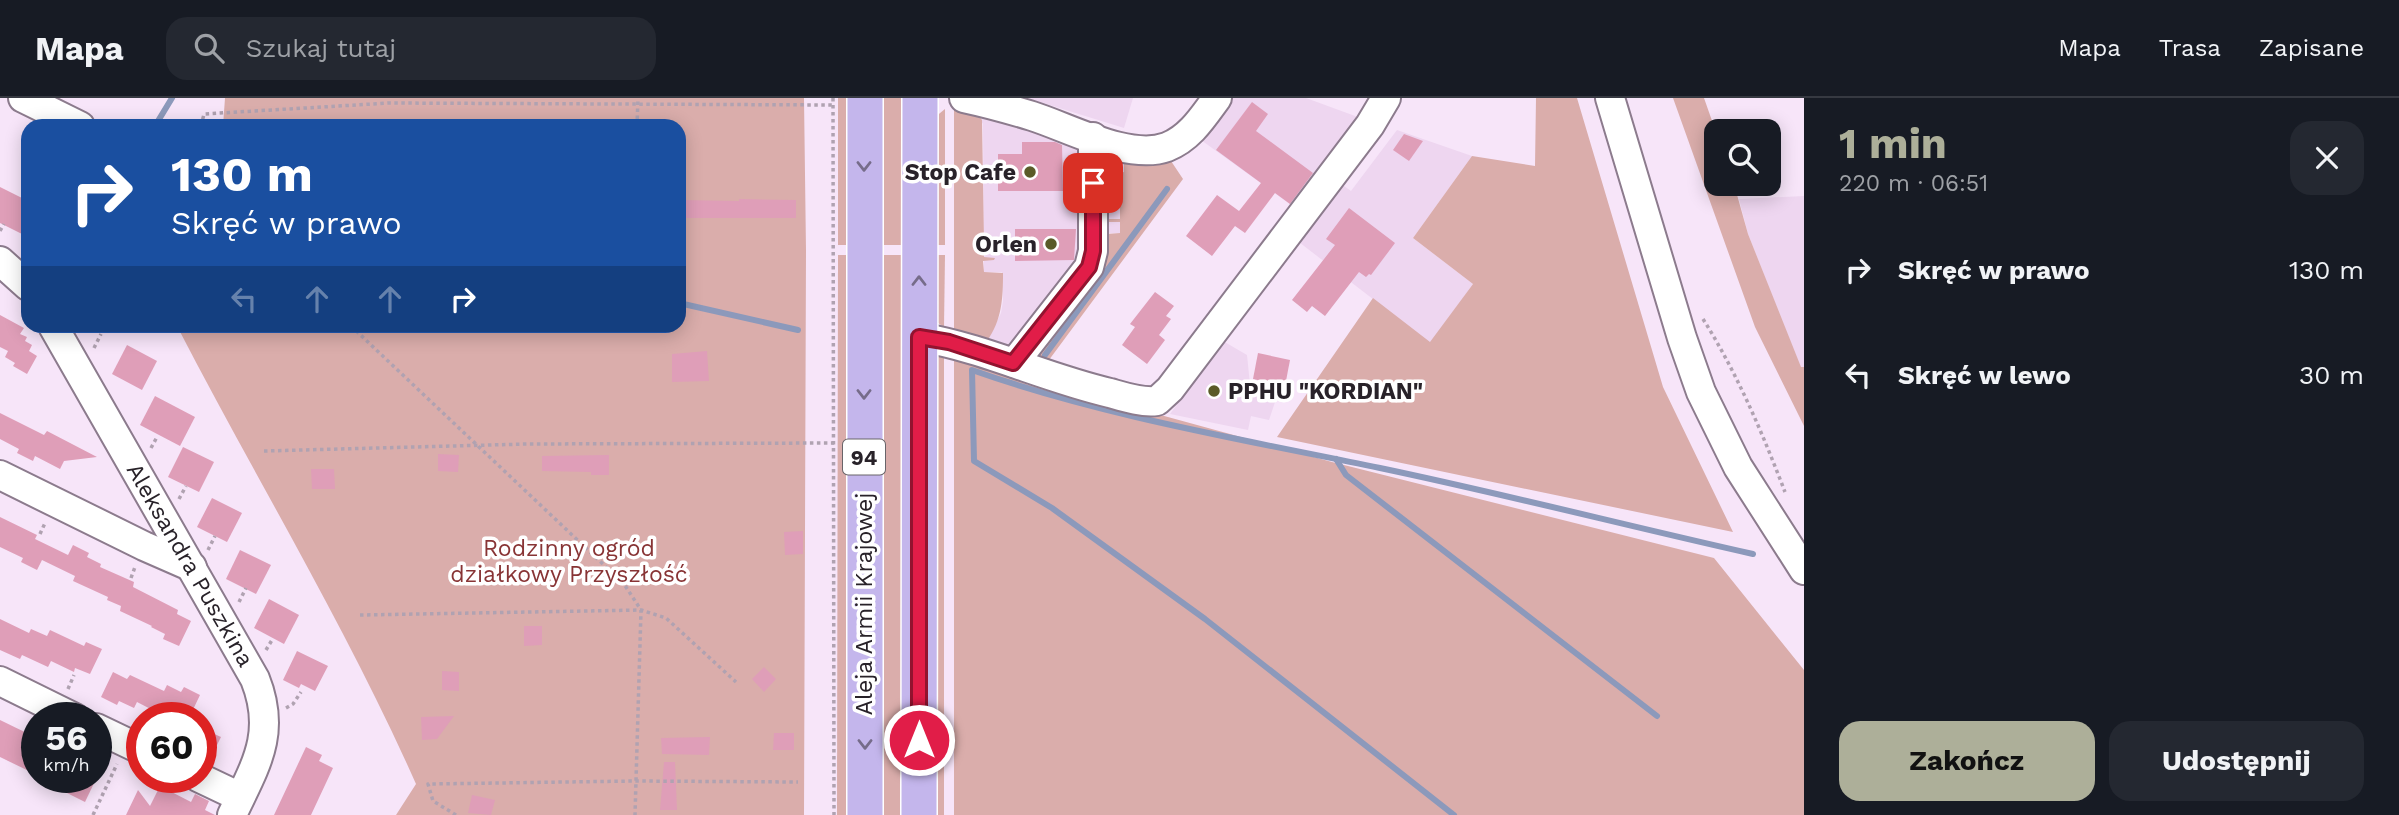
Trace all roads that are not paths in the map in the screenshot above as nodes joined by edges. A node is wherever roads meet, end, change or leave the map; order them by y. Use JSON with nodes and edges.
{"nodes":[{"id":1,"x":23,"y":98,"type":"edge"},
{"id":2,"x":920,"y":98,"type":"edge"},
{"id":3,"x":964,"y":98,"type":"edge"},
{"id":4,"x":1217,"y":98,"type":"edge"},
{"id":5,"x":1386,"y":98,"type":"edge"},
{"id":6,"x":1609,"y":98,"type":"edge"},
{"id":7,"x":852,"y":100,"type":"edge"},
{"id":8,"x":66,"y":119,"type":"edge"},
{"id":9,"x":1093,"y":137,"type":"junction"},
{"id":10,"x":0,"y":261,"type":"edge"},
{"id":11,"x":21,"y":280,"type":"edge"},
{"id":12,"x":57,"y":333,"type":"edge"},
{"id":13,"x":919,"y":337,"type":"junction"},
{"id":14,"x":1013,"y":363,"type":"junction"},
{"id":15,"x":0,"y":475,"type":"edge"},
{"id":16,"x":155,"y":501,"type":"junction"},
{"id":17,"x":128,"y":538,"type":"junction"},
{"id":18,"x":192,"y":567,"type":"junction"},
{"id":19,"x":1804,"y":570,"type":"edge"},
{"id":20,"x":0,"y":681,"type":"edge"},
{"id":21,"x":43,"y":702,"type":"edge"},
{"id":22,"x":217,"y":792,"type":"edge"},
{"id":23,"x":236,"y":806,"type":"edge"},
{"id":24,"x":865,"y":815,"type":"edge"},
{"id":25,"x":919,"y":815,"type":"edge"}],
"edges":[{"from":1,"to":8,"type":"street"},
{"from":13,"to":2,"type":"main road","one_way":true},
{"from":3,"to":9,"type":"street"},
{"from":4,"to":9,"type":"street"},
{"from":5,"to":14,"type":"street"},
{"from":6,"to":19,"type":"street"},
{"from":7,"to":24,"type":"main road","name":"Aleja Armii Krajowej","number":"94","one_way":true},
{"from":9,"to":14,"type":"street"},
{"from":10,"to":11,"type":"street"},
{"from":12,"to":16,"type":"street","name":"Aleksandra Puszkina"},
{"from":13,"to":14,"type":"street"},
{"from":13,"to":25,"type":"main road"},
{"from":15,"to":17,"type":"street"},
{"from":16,"to":17,"type":"street"},
{"from":16,"to":18,"type":"street","name":"Aleksandra Puszkina"},
{"from":17,"to":18,"type":"street"},
{"from":18,"to":23,"type":"street","name":"Aleksandra Puszkina"},
{"from":20,"to":21,"type":"street"},
{"from":22,"to":23,"type":"street"}]}
